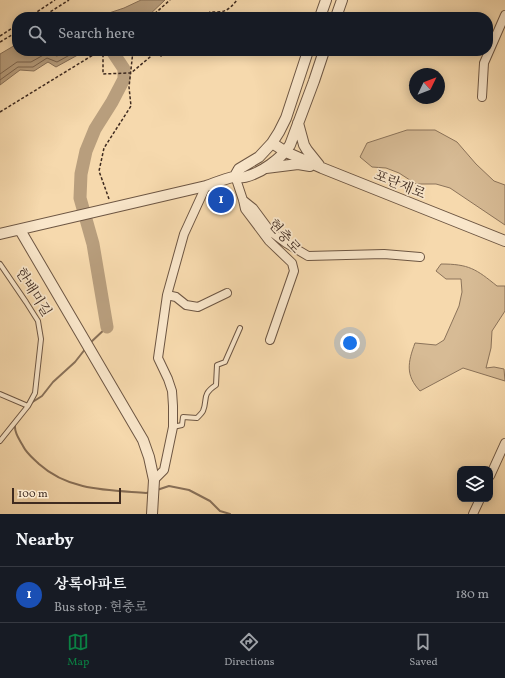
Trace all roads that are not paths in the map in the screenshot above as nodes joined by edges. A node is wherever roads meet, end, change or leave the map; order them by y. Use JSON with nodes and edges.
{"nodes":[{"id":1,"x":326,"y":0,"type":"edge"},
{"id":2,"x":342,"y":0,"type":"edge"},
{"id":3,"x":322,"y":12,"type":"edge"},
{"id":4,"x":338,"y":12,"type":"edge"},
{"id":5,"x":505,"y":15,"type":"edge"},
{"id":6,"x":493,"y":42,"type":"edge"},
{"id":7,"x":306,"y":56,"type":"edge"},
{"id":8,"x":322,"y":56,"type":"edge"},
{"id":9,"x":487,"y":56,"type":"edge"},
{"id":10,"x":482,"y":97,"type":"dead end"},
{"id":11,"x":298,"y":123,"type":"junction"},
{"id":12,"x":272,"y":144,"type":"junction"},
{"id":13,"x":286,"y":152,"type":"junction"},
{"id":14,"x":264,"y":168,"type":"junction"},
{"id":15,"x":322,"y":168,"type":"junction"},
{"id":16,"x":235,"y":176,"type":"junction"},
{"id":17,"x":206,"y":186,"type":"junction"},
{"id":18,"x":243,"y":200,"type":"junction"},
{"id":19,"x":20,"y":230,"type":"junction"},
{"id":20,"x":0,"y":234,"type":"edge"},
{"id":21,"x":505,"y":242,"type":"edge"},
{"id":22,"x":420,"y":257,"type":"dead end"},
{"id":23,"x":0,"y":264,"type":"edge"},
{"id":24,"x":227,"y":293,"type":"dead end"},
{"id":25,"x":167,"y":295,"type":"junction"},
{"id":26,"x":240,"y":328,"type":"dead end"},
{"id":27,"x":270,"y":340,"type":"dead end"},
{"id":28,"x":0,"y":394,"type":"edge"},
{"id":29,"x":28,"y":406,"type":"junction"},
{"id":30,"x":173,"y":426,"type":"junction"},
{"id":31,"x":0,"y":441,"type":"edge"},
{"id":32,"x":505,"y":443,"type":"edge"},
{"id":33,"x":493,"y":469,"type":"edge"},
{"id":34,"x":154,"y":482,"type":"junction"},
{"id":35,"x":479,"y":502,"type":"edge"},
{"id":36,"x":152,"y":514,"type":"edge"},
{"id":37,"x":473,"y":514,"type":"edge"}],
"edges":[{"from":1,"to":3,"type":"street"},
{"from":2,"to":4,"type":"street"},
{"from":5,"to":6,"type":"street"},
{"from":7,"to":12,"type":"street"},
{"from":8,"to":11,"type":"street"},
{"from":9,"to":10,"type":"street"},
{"from":11,"to":13,"type":"street"},
{"from":11,"to":15,"type":"street"},
{"from":12,"to":13,"type":"street","name":"포란재로"},
{"from":12,"to":16,"type":"street"},
{"from":13,"to":14,"type":"street"},
{"from":13,"to":15,"type":"street","name":"포란재로"},
{"from":14,"to":15,"type":"street"},
{"from":14,"to":16,"type":"street"},
{"from":15,"to":21,"type":"street","name":"포란재로"},
{"from":16,"to":17,"type":"street"},
{"from":16,"to":18,"type":"street","name":"현충로"},
{"from":17,"to":19,"type":"street"},
{"from":17,"to":25,"type":"street"},
{"from":18,"to":22,"type":"street"},
{"from":18,"to":27,"type":"street","name":"현충로"},
{"from":19,"to":20,"type":"street"},
{"from":19,"to":34,"type":"street","name":"한배미길"},
{"from":23,"to":29,"type":"lane","name":"한배미길"},
{"from":24,"to":25,"type":"street"},
{"from":25,"to":30,"type":"street"},
{"from":26,"to":30,"type":"lane"},
{"from":28,"to":29,"type":"lane"},
{"from":29,"to":31,"type":"lane","name":"한배미길"},
{"from":30,"to":34,"type":"street"},
{"from":32,"to":33,"type":"street"},
{"from":34,"to":36,"type":"street"},
{"from":35,"to":37,"type":"street"}]}
